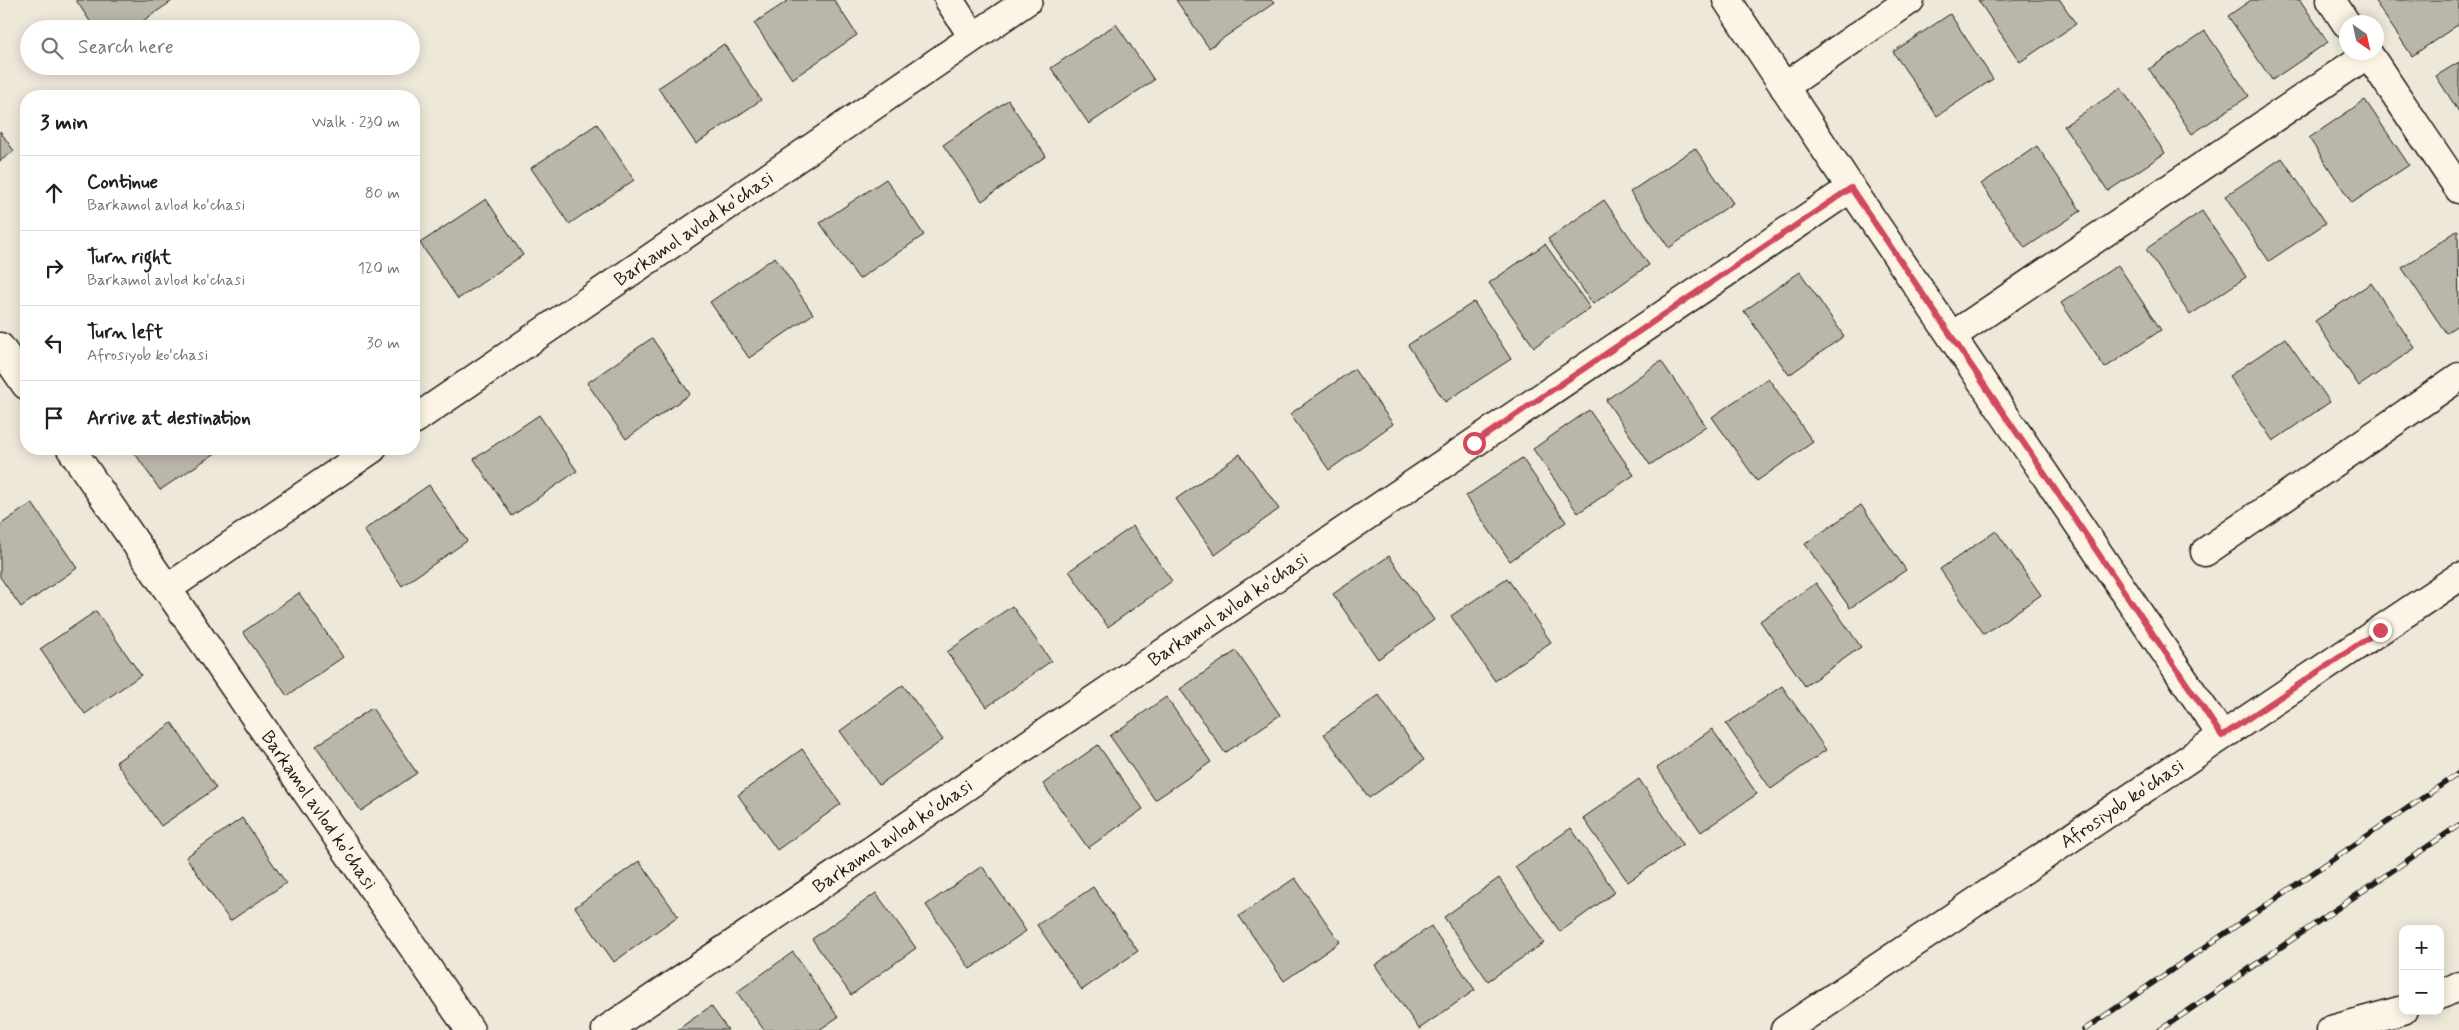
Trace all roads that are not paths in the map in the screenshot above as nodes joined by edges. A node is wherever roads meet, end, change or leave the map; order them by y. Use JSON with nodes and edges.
{"nodes":[{"id":1,"x":949,"y":0,"type":"edge"},
{"id":2,"x":1028,"y":0,"type":"edge"},
{"id":3,"x":1727,"y":0,"type":"edge"},
{"id":4,"x":1910,"y":0,"type":"edge"},
{"id":5,"x":2331,"y":0,"type":"edge"},
{"id":6,"x":2341,"y":15,"type":"edge"},
{"id":7,"x":973,"y":37,"type":"junction"},
{"id":8,"x":2357,"y":60,"type":"edge"},
{"id":9,"x":2372,"y":60,"type":"edge"},
{"id":10,"x":1784,"y":87,"type":"junction"},
{"id":11,"x":1851,"y":188,"type":"junction"},
{"id":12,"x":2459,"y":189,"type":"edge"},
{"id":13,"x":1952,"y":336,"type":"junction"},
{"id":14,"x":0,"y":347,"type":"edge"},
{"id":15,"x":20,"y":376,"type":"edge"},
{"id":16,"x":2459,"y":377,"type":"edge"},
{"id":17,"x":420,"y":416,"type":"edge"},
{"id":18,"x":75,"y":455,"type":"edge"},
{"id":19,"x":363,"y":455,"type":"edge"},
{"id":20,"x":2205,"y":552,"type":"dead end"},
{"id":21,"x":2459,"y":576,"type":"edge"},
{"id":22,"x":168,"y":588,"type":"junction"},
{"id":23,"x":2222,"y":736,"type":"junction"},
{"id":24,"x":2459,"y":986,"type":"edge"},
{"id":25,"x":2444,"y":993,"type":"edge"},
{"id":26,"x":2399,"y":1011,"type":"edge"},
{"id":27,"x":470,"y":1030,"type":"edge"},
{"id":28,"x":606,"y":1030,"type":"edge"},
{"id":29,"x":1785,"y":1030,"type":"edge"},
{"id":30,"x":2331,"y":1030,"type":"edge"}],
"edges":[{"from":1,"to":7,"type":"street"},
{"from":2,"to":7,"type":"street","name":"Barkamol avlod ko'chasi"},
{"from":3,"to":10,"type":"street"},
{"from":4,"to":10,"type":"street"},
{"from":5,"to":6,"type":"street"},
{"from":7,"to":17,"type":"street","name":"Barkamol avlod ko'chasi"},
{"from":8,"to":13,"type":"street"},
{"from":9,"to":12,"type":"street"},
{"from":10,"to":11,"type":"street"},
{"from":11,"to":13,"type":"street"},
{"from":11,"to":28,"type":"street","name":"Barkamol avlod ko'chasi"},
{"from":13,"to":23,"type":"street"},
{"from":14,"to":15,"type":"street"},
{"from":16,"to":20,"type":"street"},
{"from":18,"to":22,"type":"street","name":"Barkamol avlod ko'chasi"},
{"from":19,"to":22,"type":"street"},
{"from":21,"to":23,"type":"street","name":"Afrosiyob ko'chasi"},
{"from":22,"to":27,"type":"street","name":"Barkamol avlod ko'chasi"},
{"from":23,"to":29,"type":"street","name":"Afrosiyob ko'chasi"},
{"from":24,"to":25,"type":"street"},
{"from":26,"to":30,"type":"street"}]}
